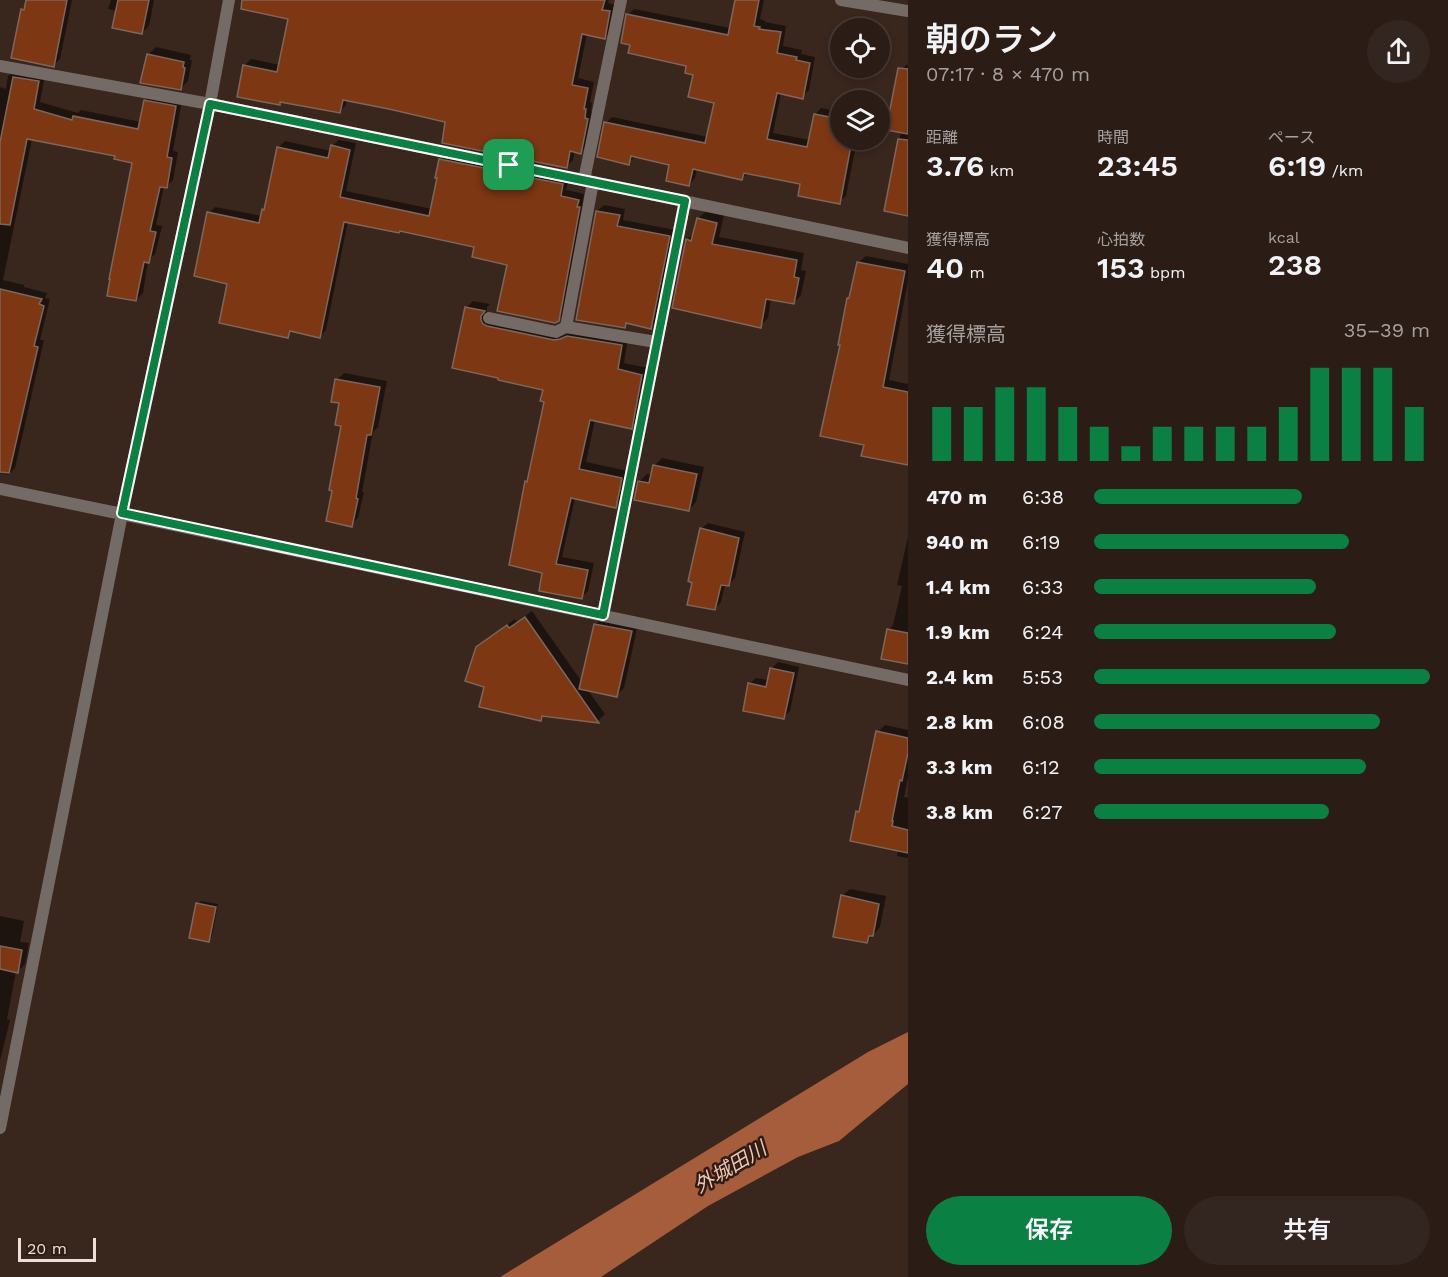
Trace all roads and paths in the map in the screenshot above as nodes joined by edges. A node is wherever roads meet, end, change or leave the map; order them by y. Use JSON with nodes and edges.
{"nodes":[{"id":1,"x":229,"y":0,"type":"edge"},
{"id":2,"x":621,"y":0,"type":"edge"},
{"id":3,"x":841,"y":0,"type":"edge"},
{"id":4,"x":908,"y":11,"type":"edge"},
{"id":5,"x":0,"y":66,"type":"edge"},
{"id":6,"x":210,"y":104,"type":"junction"},
{"id":7,"x":588,"y":181,"type":"junction"},
{"id":8,"x":685,"y":201,"type":"junction"},
{"id":9,"x":908,"y":248,"type":"edge"},
{"id":10,"x":489,"y":318,"type":"dead end"},
{"id":11,"x":566,"y":327,"type":"junction"},
{"id":12,"x":656,"y":342,"type":"junction"},
{"id":13,"x":0,"y":489,"type":"edge"},
{"id":14,"x":122,"y":513,"type":"junction"},
{"id":15,"x":603,"y":615,"type":"junction"},
{"id":16,"x":908,"y":680,"type":"edge"},
{"id":17,"x":0,"y":1128,"type":"edge"}],
"edges":[{"from":1,"to":6,"type":"street"},
{"from":2,"to":7,"type":"street"},
{"from":3,"to":4,"type":"street"},
{"from":5,"to":6,"type":"street"},
{"from":6,"to":7,"type":"street"},
{"from":6,"to":14,"type":"street"},
{"from":7,"to":8,"type":"street"},
{"from":7,"to":11,"type":"street"},
{"from":8,"to":9,"type":"street"},
{"from":8,"to":12,"type":"street"},
{"from":10,"to":11,"type":"street"},
{"from":11,"to":12,"type":"street"},
{"from":12,"to":15,"type":"street"},
{"from":13,"to":14,"type":"street"},
{"from":14,"to":15,"type":"street"},
{"from":14,"to":17,"type":"street"},
{"from":15,"to":16,"type":"street"}]}
